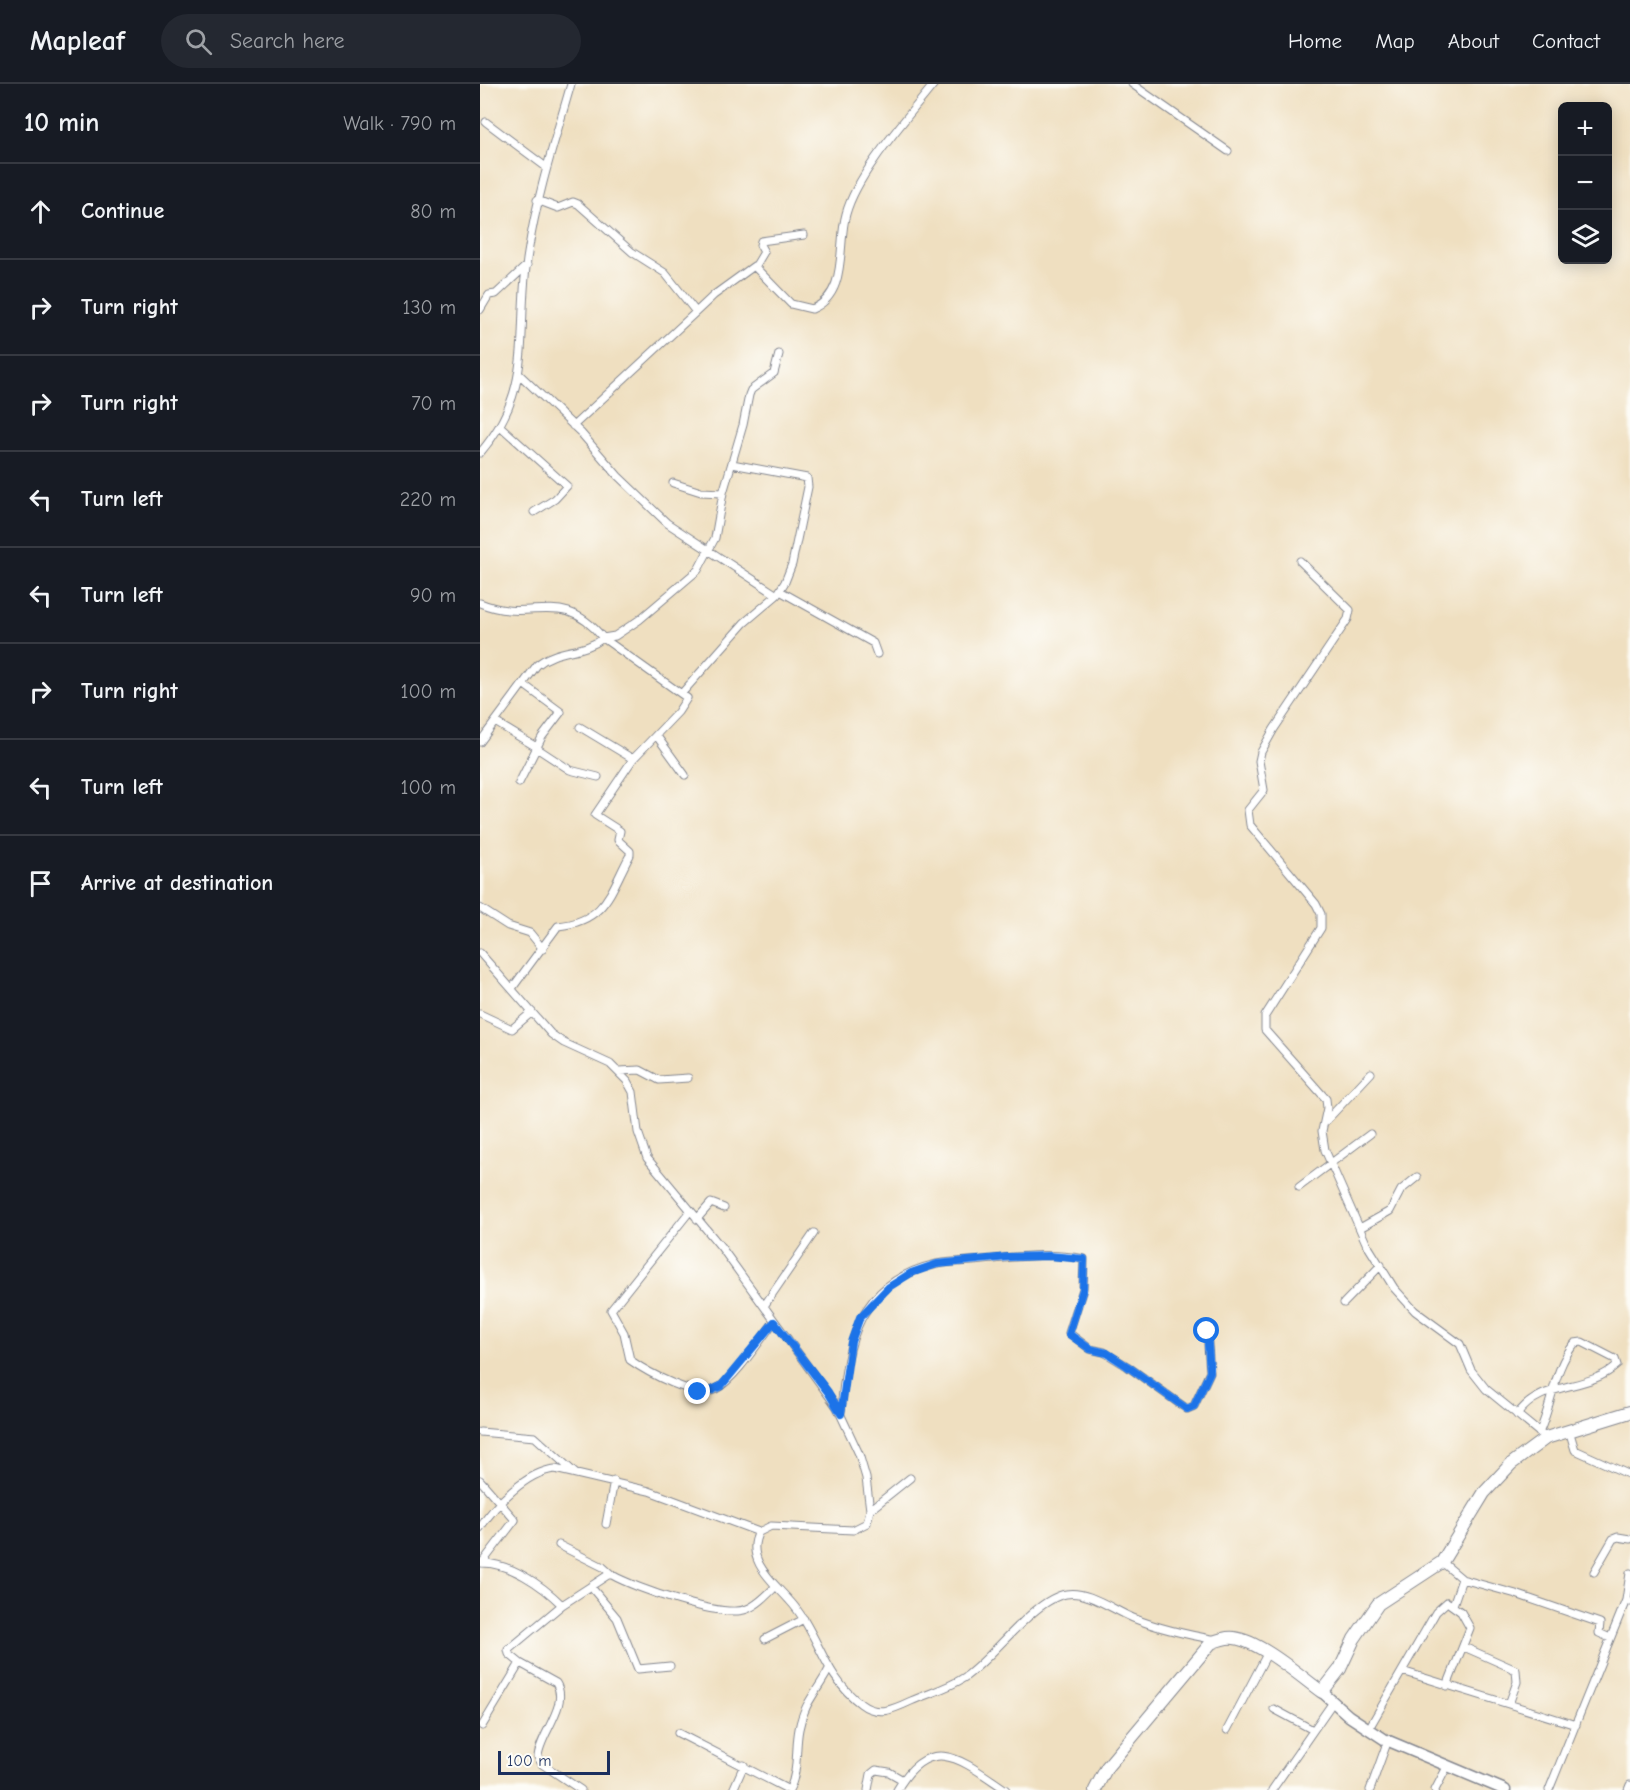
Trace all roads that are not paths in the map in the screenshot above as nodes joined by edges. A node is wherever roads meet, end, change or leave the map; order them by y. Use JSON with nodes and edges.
{"nodes":[{"id":1,"x":571,"y":84,"type":"edge"},
{"id":2,"x":934,"y":84,"type":"edge"},
{"id":3,"x":1132,"y":84,"type":"edge"},
{"id":4,"x":486,"y":122,"type":"dead end"},
{"id":5,"x":1228,"y":151,"type":"dead end"},
{"id":6,"x":546,"y":167,"type":"junction"},
{"id":7,"x":537,"y":200,"type":"junction"},
{"id":8,"x":804,"y":235,"type":"dead end"},
{"id":9,"x":527,"y":265,"type":"junction"},
{"id":10,"x":755,"y":267,"type":"junction"},
{"id":11,"x":480,"y":310,"type":"edge"},
{"id":12,"x":696,"y":312,"type":"junction"},
{"id":13,"x":778,"y":354,"type":"dead end"},
{"id":14,"x":520,"y":375,"type":"junction"},
{"id":15,"x":500,"y":426,"type":"junction"},
{"id":16,"x":573,"y":426,"type":"junction"},
{"id":17,"x":480,"y":453,"type":"edge"},
{"id":18,"x":732,"y":464,"type":"junction"},
{"id":19,"x":673,"y":483,"type":"dead end"},
{"id":20,"x":723,"y":493,"type":"junction"},
{"id":21,"x":534,"y":512,"type":"dead end"},
{"id":22,"x":708,"y":552,"type":"junction"},
{"id":23,"x":1300,"y":561,"type":"dead end"},
{"id":24,"x":778,"y":593,"type":"junction"},
{"id":25,"x":480,"y":603,"type":"edge"},
{"id":26,"x":603,"y":638,"type":"junction"},
{"id":27,"x":877,"y":654,"type":"dead end"},
{"id":28,"x":523,"y":684,"type":"junction"},
{"id":29,"x":682,"y":693,"type":"junction"},
{"id":30,"x":495,"y":722,"type":"junction"},
{"id":31,"x":580,"y":727,"type":"dead end"},
{"id":32,"x":656,"y":735,"type":"junction"},
{"id":33,"x":480,"y":742,"type":"edge"},
{"id":34,"x":538,"y":748,"type":"junction"},
{"id":35,"x":633,"y":759,"type":"junction"},
{"id":36,"x":685,"y":775,"type":"dead end"},
{"id":37,"x":598,"y":777,"type":"dead end"},
{"id":38,"x":519,"y":783,"type":"dead end"},
{"id":39,"x":480,"y":908,"type":"edge"},
{"id":40,"x":543,"y":949,"type":"junction"},
{"id":41,"x":480,"y":953,"type":"edge"},
{"id":42,"x":513,"y":987,"type":"junction"},
{"id":43,"x":532,"y":1012,"type":"junction"},
{"id":44,"x":480,"y":1014,"type":"edge"},
{"id":45,"x":619,"y":1071,"type":"junction"},
{"id":46,"x":1371,"y":1073,"type":"dead end"},
{"id":47,"x":688,"y":1078,"type":"dead end"},
{"id":48,"x":1324,"y":1123,"type":"junction"},
{"id":49,"x":1370,"y":1134,"type":"dead end"},
{"id":50,"x":1330,"y":1161,"type":"junction"},
{"id":51,"x":1418,"y":1177,"type":"dead end"},
{"id":52,"x":1299,"y":1187,"type":"dead end"},
{"id":53,"x":724,"y":1208,"type":"dead end"},
{"id":54,"x":690,"y":1211,"type":"junction"},
{"id":55,"x":697,"y":1219,"type":"junction"},
{"id":56,"x":1359,"y":1228,"type":"junction"},
{"id":57,"x":814,"y":1233,"type":"dead end"},
{"id":58,"x":1381,"y":1265,"type":"junction"},
{"id":59,"x":1344,"y":1302,"type":"dead end"},
{"id":60,"x":764,"y":1306,"type":"junction"},
{"id":61,"x":774,"y":1322,"type":"junction"},
{"id":62,"x":1207,"y":1331,"type":"dead end"},
{"id":63,"x":1553,"y":1389,"type":"junction"},
{"id":64,"x":1630,"y":1412,"type":"edge"},
{"id":65,"x":841,"y":1414,"type":"junction"},
{"id":66,"x":1517,"y":1415,"type":"junction"},
{"id":67,"x":1569,"y":1430,"type":"junction"},
{"id":68,"x":480,"y":1432,"type":"edge"},
{"id":69,"x":1543,"y":1436,"type":"junction"},
{"id":70,"x":577,"y":1475,"type":"junction"},
{"id":71,"x":1630,"y":1475,"type":"edge"},
{"id":72,"x":910,"y":1478,"type":"dead end"},
{"id":73,"x":480,"y":1480,"type":"edge"},
{"id":74,"x":614,"y":1481,"type":"junction"},
{"id":75,"x":500,"y":1504,"type":"junction"},
{"id":76,"x":870,"y":1510,"type":"junction"},
{"id":77,"x":606,"y":1524,"type":"dead end"},
{"id":78,"x":480,"y":1528,"type":"edge"},
{"id":79,"x":759,"y":1532,"type":"junction"},
{"id":80,"x":1630,"y":1539,"type":"edge"},
{"id":81,"x":559,"y":1545,"type":"dead end"},
{"id":82,"x":1442,"y":1562,"type":"junction"},
{"id":83,"x":481,"y":1563,"type":"edge"},
{"id":84,"x":1594,"y":1572,"type":"dead end"},
{"id":85,"x":1630,"y":1573,"type":"edge"},
{"id":86,"x":612,"y":1575,"type":"junction"},
{"id":87,"x":1462,"y":1579,"type":"junction"},
{"id":88,"x":776,"y":1586,"type":"junction"},
{"id":89,"x":591,"y":1587,"type":"junction"},
{"id":90,"x":1628,"y":1601,"type":"edge"},
{"id":91,"x":562,"y":1605,"type":"junction"},
{"id":92,"x":1453,"y":1605,"type":"junction"},
{"id":93,"x":804,"y":1619,"type":"junction"},
{"id":94,"x":1610,"y":1638,"type":"junction"},
{"id":95,"x":765,"y":1639,"type":"dead end"},
{"id":96,"x":1218,"y":1640,"type":"junction"},
{"id":97,"x":1464,"y":1647,"type":"junction"},
{"id":98,"x":1262,"y":1651,"type":"junction"},
{"id":99,"x":520,"y":1663,"type":"junction"},
{"id":100,"x":670,"y":1666,"type":"dead end"},
{"id":101,"x":828,"y":1669,"type":"junction"},
{"id":102,"x":1402,"y":1671,"type":"junction"},
{"id":103,"x":1447,"y":1686,"type":"junction"},
{"id":104,"x":1322,"y":1692,"type":"junction"},
{"id":105,"x":1333,"y":1702,"type":"junction"},
{"id":106,"x":1509,"y":1704,"type":"junction"},
{"id":107,"x":1274,"y":1709,"type":"dead end"},
{"id":108,"x":1576,"y":1725,"type":"junction"},
{"id":109,"x":482,"y":1726,"type":"dead end"},
{"id":110,"x":1227,"y":1730,"type":"dead end"},
{"id":111,"x":1313,"y":1730,"type":"junction"},
{"id":112,"x":1368,"y":1730,"type":"junction"},
{"id":113,"x":678,"y":1733,"type":"dead end"},
{"id":114,"x":1388,"y":1740,"type":"junction"},
{"id":115,"x":744,"y":1765,"type":"junction"},
{"id":116,"x":1447,"y":1767,"type":"junction"},
{"id":117,"x":903,"y":1780,"type":"junction"},
{"id":118,"x":1630,"y":1785,"type":"edge"},
{"id":119,"x":1001,"y":1789,"type":"edge"},
{"id":120,"x":581,"y":1790,"type":"edge"},
{"id":121,"x":733,"y":1790,"type":"edge"},
{"id":122,"x":789,"y":1790,"type":"edge"},
{"id":123,"x":868,"y":1790,"type":"edge"},
{"id":124,"x":897,"y":1790,"type":"edge"},
{"id":125,"x":1095,"y":1790,"type":"edge"},
{"id":126,"x":1272,"y":1790,"type":"edge"},
{"id":127,"x":1370,"y":1790,"type":"edge"},
{"id":128,"x":1436,"y":1790,"type":"edge"},
{"id":129,"x":1506,"y":1790,"type":"edge"},
{"id":130,"x":1549,"y":1790,"type":"edge"},
{"id":131,"x":1628,"y":1790,"type":"edge"}],
"edges":[{"from":1,"to":6,"type":"street"},
{"from":2,"to":10,"type":"street"},
{"from":3,"to":5,"type":"street"},
{"from":4,"to":6,"type":"street"},
{"from":6,"to":7,"type":"street"},
{"from":7,"to":9,"type":"street"},
{"from":7,"to":12,"type":"street"},
{"from":8,"to":10,"type":"street"},
{"from":9,"to":11,"type":"street"},
{"from":9,"to":14,"type":"street"},
{"from":10,"to":12,"type":"street"},
{"from":12,"to":16,"type":"street"},
{"from":13,"to":18,"type":"street"},
{"from":14,"to":15,"type":"street"},
{"from":14,"to":16,"type":"street"},
{"from":15,"to":17,"type":"street"},
{"from":15,"to":21,"type":"street"},
{"from":16,"to":22,"type":"street"},
{"from":18,"to":20,"type":"street"},
{"from":18,"to":24,"type":"street"},
{"from":19,"to":20,"type":"street"},
{"from":20,"to":22,"type":"street"},
{"from":22,"to":24,"type":"street"},
{"from":22,"to":26,"type":"street"},
{"from":23,"to":48,"type":"street"},
{"from":24,"to":27,"type":"street"},
{"from":24,"to":29,"type":"street"},
{"from":25,"to":26,"type":"street"},
{"from":26,"to":28,"type":"street"},
{"from":26,"to":29,"type":"street"},
{"from":28,"to":30,"type":"street"},
{"from":28,"to":34,"type":"street"},
{"from":29,"to":32,"type":"street"},
{"from":30,"to":33,"type":"street"},
{"from":30,"to":34,"type":"street"},
{"from":31,"to":35,"type":"street"},
{"from":32,"to":35,"type":"street"},
{"from":32,"to":36,"type":"street"},
{"from":34,"to":37,"type":"street"},
{"from":34,"to":38,"type":"street"},
{"from":35,"to":40,"type":"street"},
{"from":39,"to":40,"type":"street"},
{"from":40,"to":42,"type":"street"},
{"from":41,"to":42,"type":"street"},
{"from":42,"to":43,"type":"street"},
{"from":43,"to":44,"type":"street"},
{"from":43,"to":45,"type":"street"},
{"from":45,"to":47,"type":"street"},
{"from":45,"to":54,"type":"street"},
{"from":46,"to":48,"type":"street"},
{"from":48,"to":50,"type":"street"},
{"from":49,"to":50,"type":"street"},
{"from":50,"to":52,"type":"street"},
{"from":50,"to":56,"type":"street"},
{"from":51,"to":56,"type":"street"},
{"from":53,"to":55,"type":"street"},
{"from":54,"to":55,"type":"street"},
{"from":54,"to":61,"type":"street"},
{"from":55,"to":60,"type":"street"},
{"from":56,"to":58,"type":"street"},
{"from":57,"to":60,"type":"street"},
{"from":58,"to":59,"type":"street"},
{"from":58,"to":66,"type":"street"},
{"from":60,"to":61,"type":"street"},
{"from":61,"to":65,"type":"street"},
{"from":62,"to":65,"type":"street"},
{"from":63,"to":63,"type":"street"},
{"from":63,"to":66,"type":"street"},
{"from":63,"to":69,"type":"street"},
{"from":64,"to":67,"type":"highway"},
{"from":65,"to":76,"type":"street"},
{"from":66,"to":69,"type":"street"},
{"from":67,"to":69,"type":"highway"},
{"from":67,"to":71,"type":"street"},
{"from":68,"to":70,"type":"street"},
{"from":69,"to":82,"type":"highway"},
{"from":70,"to":74,"type":"street"},
{"from":70,"to":75,"type":"street"},
{"from":72,"to":76,"type":"street"},
{"from":73,"to":75,"type":"street"},
{"from":74,"to":77,"type":"street"},
{"from":74,"to":79,"type":"street"},
{"from":75,"to":78,"type":"street"},
{"from":75,"to":83,"type":"street"},
{"from":76,"to":79,"type":"street"},
{"from":79,"to":88,"type":"street"},
{"from":80,"to":84,"type":"street"},
{"from":81,"to":86,"type":"street"},
{"from":82,"to":87,"type":"street"},
{"from":82,"to":104,"type":"highway"},
{"from":83,"to":91,"type":"street"},
{"from":85,"to":90,"type":"street"},
{"from":86,"to":88,"type":"street"},
{"from":86,"to":89,"type":"street"},
{"from":87,"to":92,"type":"street"},
{"from":87,"to":94,"type":"street"},
{"from":88,"to":93,"type":"street"},
{"from":89,"to":91,"type":"street"},
{"from":89,"to":100,"type":"street"},
{"from":90,"to":94,"type":"street"},
{"from":91,"to":99,"type":"street"},
{"from":92,"to":97,"type":"street"},
{"from":92,"to":102,"type":"street"},
{"from":93,"to":95,"type":"street"},
{"from":93,"to":101,"type":"street"},
{"from":94,"to":108,"type":"street"},
{"from":96,"to":98,"type":"highway"},
{"from":96,"to":101,"type":"street"},
{"from":96,"to":125,"type":"highway"},
{"from":97,"to":103,"type":"street"},
{"from":97,"to":106,"type":"street"},
{"from":98,"to":104,"type":"highway"},
{"from":98,"to":110,"type":"street"},
{"from":99,"to":109,"type":"street"},
{"from":99,"to":120,"type":"street"},
{"from":101,"to":122,"type":"street"},
{"from":102,"to":103,"type":"street"},
{"from":102,"to":112,"type":"street"},
{"from":103,"to":106,"type":"street"},
{"from":104,"to":105,"type":"main road"},
{"from":105,"to":111,"type":"street"},
{"from":105,"to":112,"type":"main road"},
{"from":106,"to":108,"type":"street"},
{"from":107,"to":111,"type":"street"},
{"from":108,"to":130,"type":"street"},
{"from":111,"to":126,"type":"street"},
{"from":112,"to":114,"type":"main road"},
{"from":113,"to":115,"type":"street"},
{"from":114,"to":116,"type":"main road"},
{"from":114,"to":127,"type":"street"},
{"from":115,"to":121,"type":"street"},
{"from":115,"to":122,"type":"street"},
{"from":116,"to":128,"type":"street"},
{"from":116,"to":129,"type":"main road"},
{"from":117,"to":119,"type":"street"},
{"from":117,"to":123,"type":"street"},
{"from":117,"to":124,"type":"street"},
{"from":118,"to":131,"type":"street"}]}
